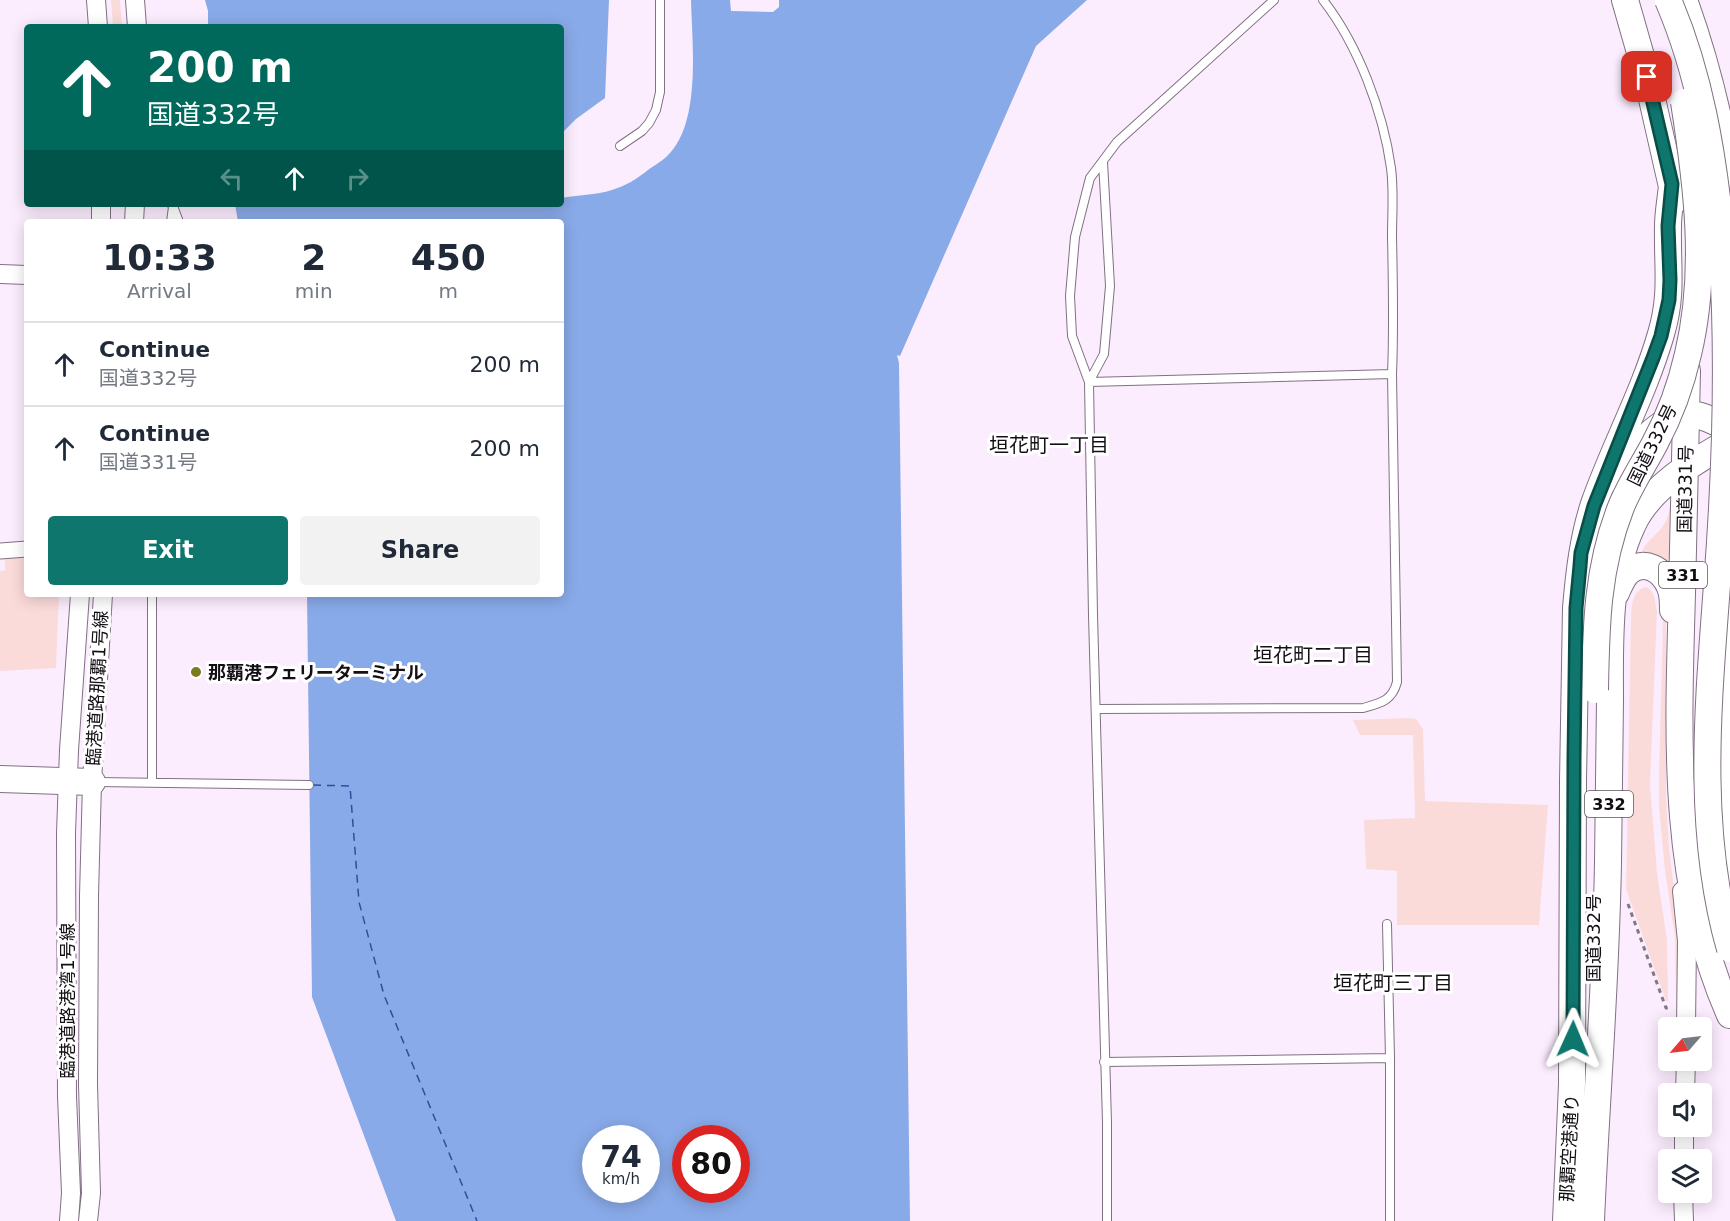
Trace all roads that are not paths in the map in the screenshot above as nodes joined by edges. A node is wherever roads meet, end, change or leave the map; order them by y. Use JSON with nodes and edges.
{"nodes":[{"id":1,"x":96,"y":0,"type":"edge"},
{"id":2,"x":135,"y":0,"type":"edge"},
{"id":3,"x":660,"y":0,"type":"edge"},
{"id":4,"x":1274,"y":0,"type":"edge"},
{"id":5,"x":1323,"y":0,"type":"edge"},
{"id":6,"x":1625,"y":0,"type":"edge"},
{"id":7,"x":1658,"y":0,"type":"edge"},
{"id":8,"x":1668,"y":0,"type":"edge"},
{"id":9,"x":1684,"y":0,"type":"edge"},
{"id":10,"x":98,"y":24,"type":"edge"},
{"id":11,"x":137,"y":24,"type":"edge"},
{"id":12,"x":620,"y":146,"type":"dead end"},
{"id":13,"x":1103,"y":162,"type":"junction"},
{"id":14,"x":1730,"y":179,"type":"edge"},
{"id":15,"x":1674,"y":196,"type":"junction"},
{"id":16,"x":1730,"y":225,"type":"edge"},
{"id":17,"x":0,"y":274,"type":"edge"},
{"id":18,"x":24,"y":275,"type":"edge"},
{"id":19,"x":1392,"y":374,"type":"junction"},
{"id":20,"x":1089,"y":382,"type":"junction"},
{"id":21,"x":1686,"y":414,"type":"junction"},
{"id":22,"x":1730,"y":429,"type":"edge"},
{"id":23,"x":1730,"y":441,"type":"edge"},
{"id":24,"x":1685,"y":468,"type":"junction"},
{"id":25,"x":24,"y":549,"type":"edge"},
{"id":26,"x":0,"y":551,"type":"edge"},
{"id":27,"x":80,"y":597,"type":"edge"},
{"id":28,"x":103,"y":597,"type":"edge"},
{"id":29,"x":152,"y":597,"type":"edge"},
{"id":30,"x":1614,"y":597,"type":"junction"},
{"id":31,"x":1576,"y":608,"type":"junction"},
{"id":32,"x":1730,"y":613,"type":"edge"},
{"id":33,"x":1728,"y":677,"type":"edge"},
{"id":34,"x":1680,"y":682,"type":"junction"},
{"id":35,"x":1096,"y":709,"type":"junction"},
{"id":36,"x":0,"y":779,"type":"edge"},
{"id":37,"x":80,"y":782,"type":"junction"},
{"id":38,"x":152,"y":783,"type":"junction"},
{"id":39,"x":309,"y":785,"type":"dead end"},
{"id":40,"x":1682,"y":811,"type":"junction"},
{"id":41,"x":1730,"y":877,"type":"edge"},
{"id":42,"x":1387,"y":924,"type":"dead end"},
{"id":43,"x":1730,"y":949,"type":"edge"},
{"id":44,"x":1730,"y":1015,"type":"edge"},
{"id":45,"x":1686,"y":1017,"type":"edge"},
{"id":46,"x":1390,"y":1058,"type":"junction"},
{"id":47,"x":1104,"y":1062,"type":"junction"},
{"id":48,"x":1594,"y":1164,"type":"junction"},
{"id":49,"x":1683,"y":1203,"type":"edge"},
{"id":50,"x":69,"y":1221,"type":"edge"},
{"id":51,"x":88,"y":1221,"type":"edge"},
{"id":52,"x":1107,"y":1221,"type":"edge"},
{"id":53,"x":1390,"y":1221,"type":"edge"},
{"id":54,"x":1566,"y":1221,"type":"edge"},
{"id":55,"x":1591,"y":1221,"type":"edge"},
{"id":56,"x":1684,"y":1221,"type":"edge"}],
"edges":[{"from":1,"to":10,"type":"street"},
{"from":2,"to":11,"type":"street"},
{"from":3,"to":12,"type":"lane"},
{"from":4,"to":13,"type":"lane"},
{"from":5,"to":19,"type":"lane"},
{"from":6,"to":15,"type":"highway","name":"国道331号","number":"331"},
{"from":7,"to":48,"type":"highway","name":"国道332号","number":"332","bridge":true},
{"from":8,"to":43,"type":"highway","name":"国道331号","number":"331","bridge":true},
{"from":9,"to":14,"type":"highway"},
{"from":13,"to":20,"type":"lane"},
{"from":13,"to":20,"type":"lane"},
{"from":15,"to":16,"type":"highway"},
{"from":15,"to":21,"type":"highway","name":"国道331号","number":"331"},
{"from":15,"to":31,"type":"highway","name":"国道332号","number":"332"},
{"from":17,"to":18,"type":"street"},
{"from":19,"to":20,"type":"lane"},
{"from":19,"to":35,"type":"lane"},
{"from":20,"to":35,"type":"lane"},
{"from":21,"to":22,"type":"highway"},
{"from":21,"to":24,"type":"highway","name":"国道331号","number":"331"},
{"from":21,"to":31,"type":"highway"},
{"from":23,"to":24,"type":"highway","name":"国道332号","number":"332"},
{"from":24,"to":30,"type":"highway","name":"国道332号","number":"332"},
{"from":24,"to":34,"type":"highway","name":"国道331号","number":"331"},
{"from":25,"to":26,"type":"street"},
{"from":27,"to":37,"type":"street","name":"臨港道路那覇1号線"},
{"from":28,"to":37,"type":"street","name":"臨港道路那覇1号線"},
{"from":29,"to":38,"type":"lane"},
{"from":30,"to":34,"type":"highway"},
{"from":30,"to":48,"type":"highway","name":"国道332号","number":"332"},
{"from":31,"to":54,"type":"highway","name":"那覇空港通り","number":"332"},
{"from":32,"to":33,"type":"highway"},
{"from":33,"to":41,"type":"highway"},
{"from":34,"to":40,"type":"highway","name":"国道331号","number":"331"},
{"from":35,"to":47,"type":"lane"},
{"from":36,"to":37,"type":"highway"},
{"from":37,"to":38,"type":"lane"},
{"from":37,"to":50,"type":"street","name":"臨港道路港湾1号線"},
{"from":37,"to":51,"type":"street","name":"臨港道路港湾1号線"},
{"from":38,"to":39,"type":"lane"},
{"from":40,"to":44,"type":"highway","name":"国道331号","number":"331"},
{"from":40,"to":45,"type":"street"},
{"from":42,"to":46,"type":"lane"},
{"from":46,"to":47,"type":"lane"},
{"from":46,"to":53,"type":"lane"},
{"from":47,"to":52,"type":"lane"},
{"from":48,"to":55,"type":"highway","name":"那覇空港通り","number":"332"},
{"from":49,"to":56,"type":"street"}]}
